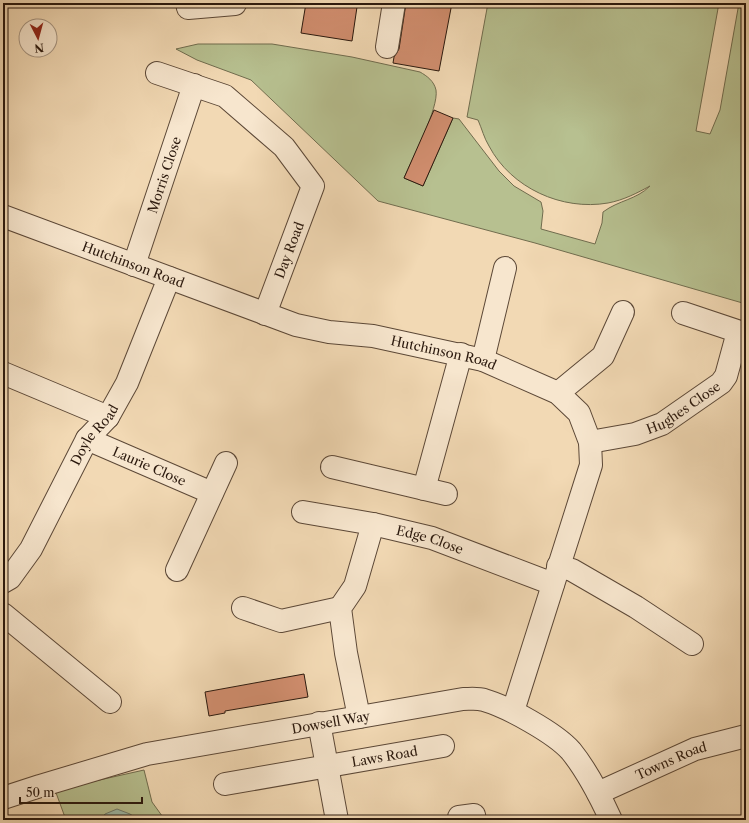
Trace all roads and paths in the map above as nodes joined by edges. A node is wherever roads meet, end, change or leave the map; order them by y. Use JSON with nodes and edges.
{"nodes":[{"id":1,"x":187,"y":3,"type":"edge"},
{"id":2,"x":394,"y":3,"type":"edge"},
{"id":3,"x":235,"y":4,"type":"dead end"},
{"id":4,"x":387,"y":47,"type":"dead end"},
{"id":5,"x":157,"y":73,"type":"dead end"},
{"id":6,"x":194,"y":85,"type":"junction"},
{"id":7,"x":3,"y":216,"type":"edge"},
{"id":8,"x":134,"y":265,"type":"junction"},
{"id":9,"x":505,"y":268,"type":"dead end"},
{"id":10,"x":170,"y":278,"type":"junction"},
{"id":11,"x":623,"y":312,"type":"dead end"},
{"id":12,"x":684,"y":313,"type":"dead end"},
{"id":13,"x":265,"y":314,"type":"junction"},
{"id":14,"x":742,"y":333,"type":"edge"},
{"id":15,"x":461,"y":354,"type":"junction"},
{"id":16,"x":483,"y":360,"type":"junction"},
{"id":17,"x":3,"y":373,"type":"edge"},
{"id":18,"x":558,"y":393,"type":"junction"},
{"id":19,"x":108,"y":417,"type":"junction"},
{"id":20,"x":87,"y":439,"type":"junction"},
{"id":21,"x":590,"y":442,"type":"junction"},
{"id":22,"x":226,"y":463,"type":"dead end"},
{"id":23,"x":332,"y":467,"type":"dead end"},
{"id":24,"x":424,"y":489,"type":"junction"},
{"id":25,"x":212,"y":493,"type":"junction"},
{"id":26,"x":446,"y":494,"type":"dead end"},
{"id":27,"x":303,"y":512,"type":"dead end"},
{"id":28,"x":373,"y":524,"type":"junction"},
{"id":29,"x":177,"y":570,"type":"dead end"},
{"id":30,"x":556,"y":575,"type":"junction"},
{"id":31,"x":3,"y":582,"type":"edge"},
{"id":32,"x":243,"y":608,"type":"dead end"},
{"id":33,"x":340,"y":608,"type":"junction"},
{"id":34,"x":3,"y":614,"type":"edge"},
{"id":35,"x":692,"y":644,"type":"dead end"},
{"id":36,"x":110,"y":702,"type":"dead end"},
{"id":37,"x":513,"y":711,"type":"junction"},
{"id":38,"x":359,"y":717,"type":"junction"},
{"id":39,"x":319,"y":723,"type":"junction"},
{"id":40,"x":746,"y":736,"type":"edge"},
{"id":41,"x":443,"y":746,"type":"dead end"},
{"id":42,"x":327,"y":766,"type":"junction"},
{"id":43,"x":225,"y":784,"type":"dead end"},
{"id":44,"x":598,"y":793,"type":"junction"},
{"id":45,"x":3,"y":798,"type":"edge"},
{"id":46,"x":337,"y":820,"type":"edge"},
{"id":47,"x":611,"y":820,"type":"edge"}],
"edges":[{"from":1,"to":3,"type":"street"},
{"from":2,"to":4,"type":"street"},
{"from":5,"to":6,"type":"street"},
{"from":6,"to":8,"type":"street","name":"Morris Close"},
{"from":6,"to":13,"type":"street","name":"Day Road"},
{"from":7,"to":8,"type":"street","name":"Hutchinson Road"},
{"from":8,"to":10,"type":"street","name":"Hutchinson Road"},
{"from":9,"to":16,"type":"street"},
{"from":10,"to":13,"type":"street","name":"Hutchinson Road"},
{"from":10,"to":19,"type":"street","name":"Doyle Road"},
{"from":11,"to":18,"type":"street"},
{"from":12,"to":14,"type":"street","name":"Hughes Close"},
{"from":13,"to":15,"type":"street","name":"Hutchinson Road"},
{"from":14,"to":21,"type":"street","name":"Hughes Close"},
{"from":15,"to":16,"type":"street","name":"Hutchinson Road"},
{"from":15,"to":24,"type":"street"},
{"from":16,"to":18,"type":"street","name":"Hutchinson Road"},
{"from":17,"to":19,"type":"street"},
{"from":18,"to":21,"type":"street","name":"Hutchinson Road"},
{"from":19,"to":20,"type":"street","name":"Doyle Road"},
{"from":20,"to":25,"type":"street","name":"Laurie Close"},
{"from":20,"to":31,"type":"street","name":"Doyle Road"},
{"from":21,"to":30,"type":"street","name":"Hutchinson Road"},
{"from":22,"to":25,"type":"street"},
{"from":23,"to":24,"type":"street"},
{"from":24,"to":26,"type":"street"},
{"from":25,"to":29,"type":"street"},
{"from":27,"to":28,"type":"street","name":"Edge Close"},
{"from":28,"to":30,"type":"street","name":"Edge Close"},
{"from":28,"to":33,"type":"street"},
{"from":30,"to":35,"type":"street","name":"Edge Close"},
{"from":30,"to":37,"type":"street","name":"Hutchinson Road"},
{"from":32,"to":33,"type":"street"},
{"from":33,"to":38,"type":"street"},
{"from":34,"to":36,"type":"street"},
{"from":37,"to":38,"type":"street","name":"Dowsell Way"},
{"from":37,"to":44,"type":"street","name":"Dowsell Way"},
{"from":38,"to":39,"type":"street","name":"Dowsell Way"},
{"from":39,"to":42,"type":"street"},
{"from":39,"to":45,"type":"street","name":"Dowsell Way"},
{"from":40,"to":44,"type":"street","name":"Towns Road"},
{"from":41,"to":42,"type":"street","name":"Laws Road"},
{"from":42,"to":43,"type":"street","name":"Laws Road"},
{"from":42,"to":46,"type":"street"},
{"from":44,"to":47,"type":"street","name":"Dowsell Way"}]}
